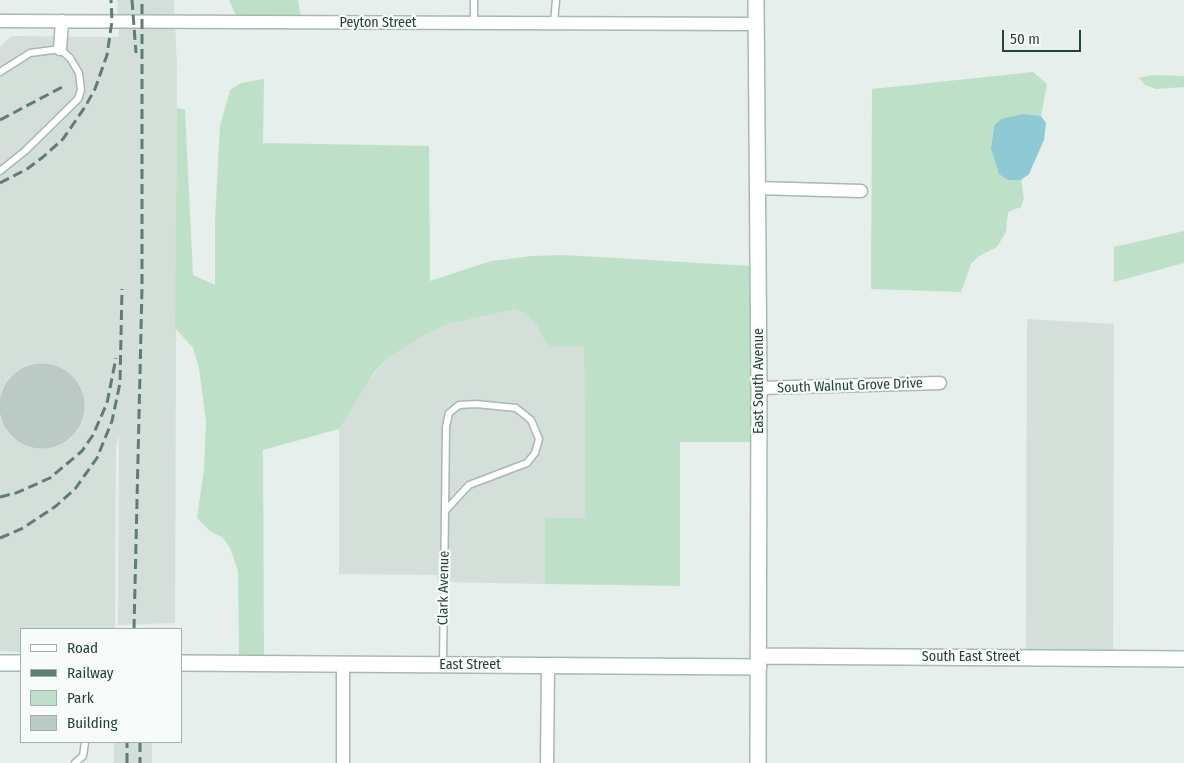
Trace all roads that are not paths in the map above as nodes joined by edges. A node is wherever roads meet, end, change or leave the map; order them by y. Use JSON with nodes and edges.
{"nodes":[{"id":1,"x":474,"y":0,"type":"edge"},
{"id":2,"x":556,"y":0,"type":"edge"},
{"id":3,"x":756,"y":0,"type":"edge"},
{"id":4,"x":0,"y":21,"type":"edge"},
{"id":5,"x":62,"y":21,"type":"junction"},
{"id":6,"x":474,"y":23,"type":"junction"},
{"id":7,"x":554,"y":24,"type":"junction"},
{"id":8,"x":756,"y":24,"type":"junction"},
{"id":9,"x":60,"y":49,"type":"junction"},
{"id":10,"x":0,"y":72,"type":"edge"},
{"id":11,"x":0,"y":171,"type":"edge"},
{"id":12,"x":758,"y":188,"type":"junction"},
{"id":13,"x":861,"y":190,"type":"dead end"},
{"id":14,"x":940,"y":383,"type":"dead end"},
{"id":15,"x":759,"y":388,"type":"junction"},
{"id":16,"x":445,"y":511,"type":"junction"},
{"id":17,"x":1184,"y":659,"type":"edge"},
{"id":18,"x":759,"y":661,"type":"junction"},
{"id":19,"x":0,"y":663,"type":"edge"},
{"id":20,"x":20,"y":663,"type":"edge"},
{"id":21,"x":182,"y":664,"type":"edge"},
{"id":22,"x":343,"y":664,"type":"junction"},
{"id":23,"x":443,"y":665,"type":"junction"},
{"id":24,"x":548,"y":665,"type":"junction"},
{"id":25,"x":85,"y":743,"type":"edge"},
{"id":26,"x":75,"y":763,"type":"edge"},
{"id":27,"x":343,"y":763,"type":"edge"},
{"id":28,"x":547,"y":763,"type":"edge"},
{"id":29,"x":758,"y":763,"type":"edge"}],
"edges":[{"from":1,"to":6,"type":"lane"},
{"from":2,"to":7,"type":"lane"},
{"from":3,"to":8,"type":"street","name":"East South Avenue"},
{"from":4,"to":5,"type":"street","name":"Peyton Street"},
{"from":5,"to":6,"type":"street","name":"Peyton Street"},
{"from":5,"to":9,"type":"street"},
{"from":6,"to":7,"type":"street","name":"Peyton Street"},
{"from":7,"to":8,"type":"street","name":"Peyton Street"},
{"from":8,"to":12,"type":"street","name":"East South Avenue"},
{"from":9,"to":10,"type":"lane"},
{"from":9,"to":11,"type":"lane"},
{"from":12,"to":13,"type":"street"},
{"from":12,"to":15,"type":"street","name":"East South Avenue"},
{"from":14,"to":15,"type":"street","name":"South Walnut Grove Drive"},
{"from":15,"to":18,"type":"street","name":"East South Avenue"},
{"from":16,"to":16,"type":"lane","name":"Clark Avenue"},
{"from":16,"to":23,"type":"lane","name":"Clark Avenue"},
{"from":17,"to":18,"type":"street","name":"South East Street"},
{"from":18,"to":24,"type":"street","name":"East Street"},
{"from":18,"to":29,"type":"street","name":"East South Avenue"},
{"from":19,"to":20,"type":"street"},
{"from":21,"to":22,"type":"street","name":"East Street"},
{"from":22,"to":23,"type":"street","name":"East Street"},
{"from":22,"to":27,"type":"street"},
{"from":23,"to":24,"type":"street","name":"East Street"},
{"from":24,"to":28,"type":"street"},
{"from":25,"to":26,"type":"lane"}]}
